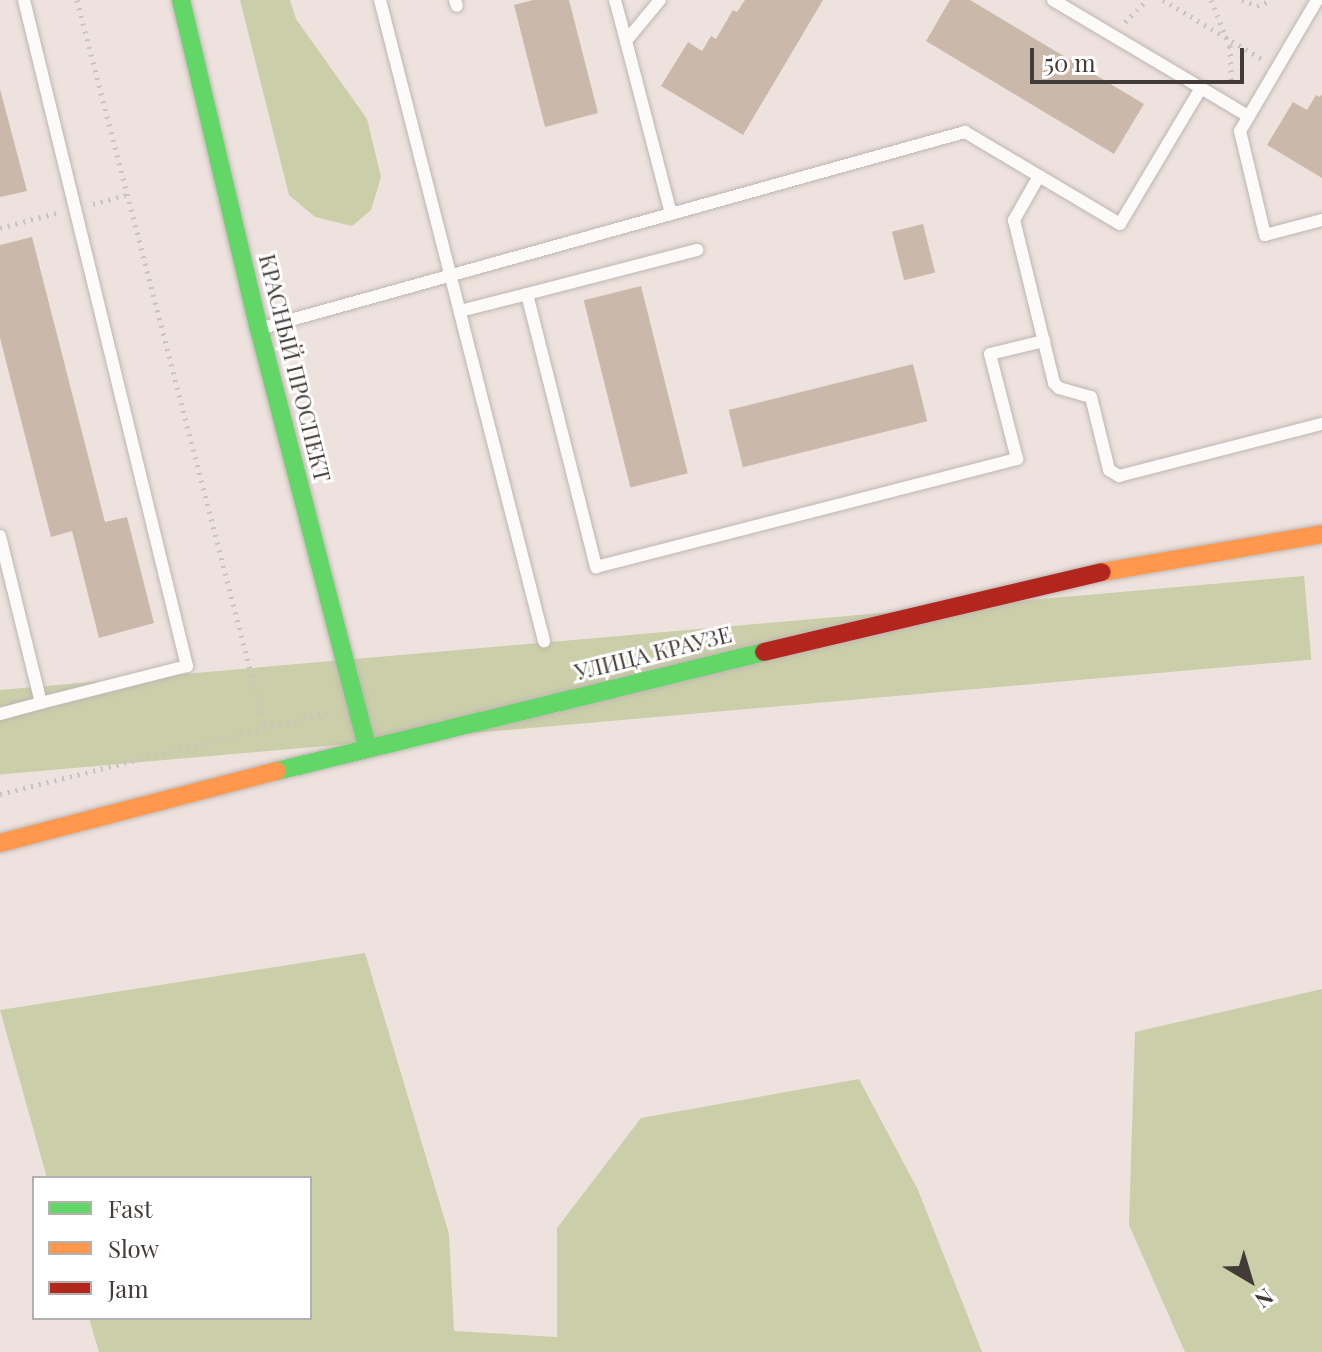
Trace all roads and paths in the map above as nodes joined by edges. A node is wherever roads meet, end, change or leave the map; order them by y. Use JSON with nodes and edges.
{"nodes":[{"id":1,"x":24,"y":0,"type":"edge"},
{"id":2,"x":77,"y":0,"type":"edge"},
{"id":3,"x":181,"y":0,"type":"edge"},
{"id":4,"x":380,"y":0,"type":"edge"},
{"id":5,"x":615,"y":0,"type":"edge"},
{"id":6,"x":660,"y":0,"type":"edge"},
{"id":7,"x":1053,"y":0,"type":"edge"},
{"id":8,"x":1147,"y":0,"type":"edge"},
{"id":9,"x":1163,"y":0,"type":"edge"},
{"id":10,"x":1211,"y":0,"type":"edge"},
{"id":11,"x":1242,"y":0,"type":"edge"},
{"id":12,"x":1272,"y":0,"type":"edge"},
{"id":13,"x":1317,"y":0,"type":"edge"},
{"id":14,"x":1113,"y":36,"type":"junction"},
{"id":15,"x":1228,"y":39,"type":"junction"},
{"id":16,"x":626,"y":41,"type":"junction"},
{"id":17,"x":1277,"y":68,"type":"junction"},
{"id":18,"x":1201,"y":88,"type":"junction"},
{"id":19,"x":1226,"y":102,"type":"junction"},
{"id":20,"x":1248,"y":116,"type":"junction"},
{"id":21,"x":1039,"y":176,"type":"junction"},
{"id":22,"x":671,"y":214,"type":"junction"},
{"id":23,"x":1322,"y":220,"type":"edge"},
{"id":24,"x":697,"y":250,"type":"dead end"},
{"id":25,"x":450,"y":276,"type":"junction"},
{"id":26,"x":527,"y":294,"type":"junction"},
{"id":27,"x":460,"y":311,"type":"junction"},
{"id":28,"x":259,"y":329,"type":"junction"},
{"id":29,"x":1044,"y":341,"type":"junction"},
{"id":30,"x":1322,"y":424,"type":"edge"},
{"id":31,"x":1322,"y":534,"type":"edge"},
{"id":32,"x":0,"y":536,"type":"edge"},
{"id":33,"x":544,"y":641,"type":"dead end"},
{"id":34,"x":41,"y":703,"type":"junction"},
{"id":35,"x":356,"y":705,"type":"junction"},
{"id":36,"x":0,"y":714,"type":"edge"},
{"id":37,"x":265,"y":727,"type":"junction"},
{"id":38,"x":367,"y":747,"type":"junction"},
{"id":39,"x":0,"y":794,"type":"edge"},
{"id":40,"x":0,"y":843,"type":"edge"}],
"edges":[{"from":1,"to":34,"type":"lane"},
{"from":2,"to":37,"type":"path"},
{"from":3,"to":28,"type":"main road","name":"КРАСНЫЙ ПРОСПЕКТ"},
{"from":4,"to":25,"type":"lane"},
{"from":5,"to":16,"type":"lane"},
{"from":6,"to":16,"type":"lane"},
{"from":7,"to":14,"type":"lane"},
{"from":8,"to":14,"type":"path"},
{"from":9,"to":15,"type":"path"},
{"from":10,"to":15,"type":"path"},
{"from":11,"to":12,"type":"path"},
{"from":13,"to":17,"type":"lane"},
{"from":14,"to":18,"type":"lane"},
{"from":15,"to":17,"type":"path"},
{"from":15,"to":19,"type":"path"},
{"from":16,"to":22,"type":"lane"},
{"from":17,"to":20,"type":"lane"},
{"from":18,"to":19,"type":"lane"},
{"from":18,"to":21,"type":"lane"},
{"from":19,"to":20,"type":"lane"},
{"from":20,"to":23,"type":"lane"},
{"from":21,"to":22,"type":"lane"},
{"from":21,"to":29,"type":"lane"},
{"from":22,"to":25,"type":"lane"},
{"from":24,"to":26,"type":"lane"},
{"from":25,"to":27,"type":"lane"},
{"from":25,"to":28,"type":"lane"},
{"from":26,"to":27,"type":"lane"},
{"from":26,"to":29,"type":"lane"},
{"from":27,"to":33,"type":"lane"},
{"from":28,"to":35,"type":"main road","name":"КРАСНЫЙ ПРОСПЕКТ"},
{"from":29,"to":30,"type":"lane"},
{"from":31,"to":38,"type":"main road","name":"УЛИЦА КРАУЗЕ"},
{"from":32,"to":34,"type":"lane"},
{"from":34,"to":36,"type":"lane"},
{"from":35,"to":37,"type":"path"},
{"from":35,"to":38,"type":"main road","name":"КРАСНЫЙ ПРОСПЕКТ"},
{"from":37,"to":39,"type":"path"},
{"from":38,"to":40,"type":"main road","name":"УЛИЦА КРАУЗЕ"}]}
